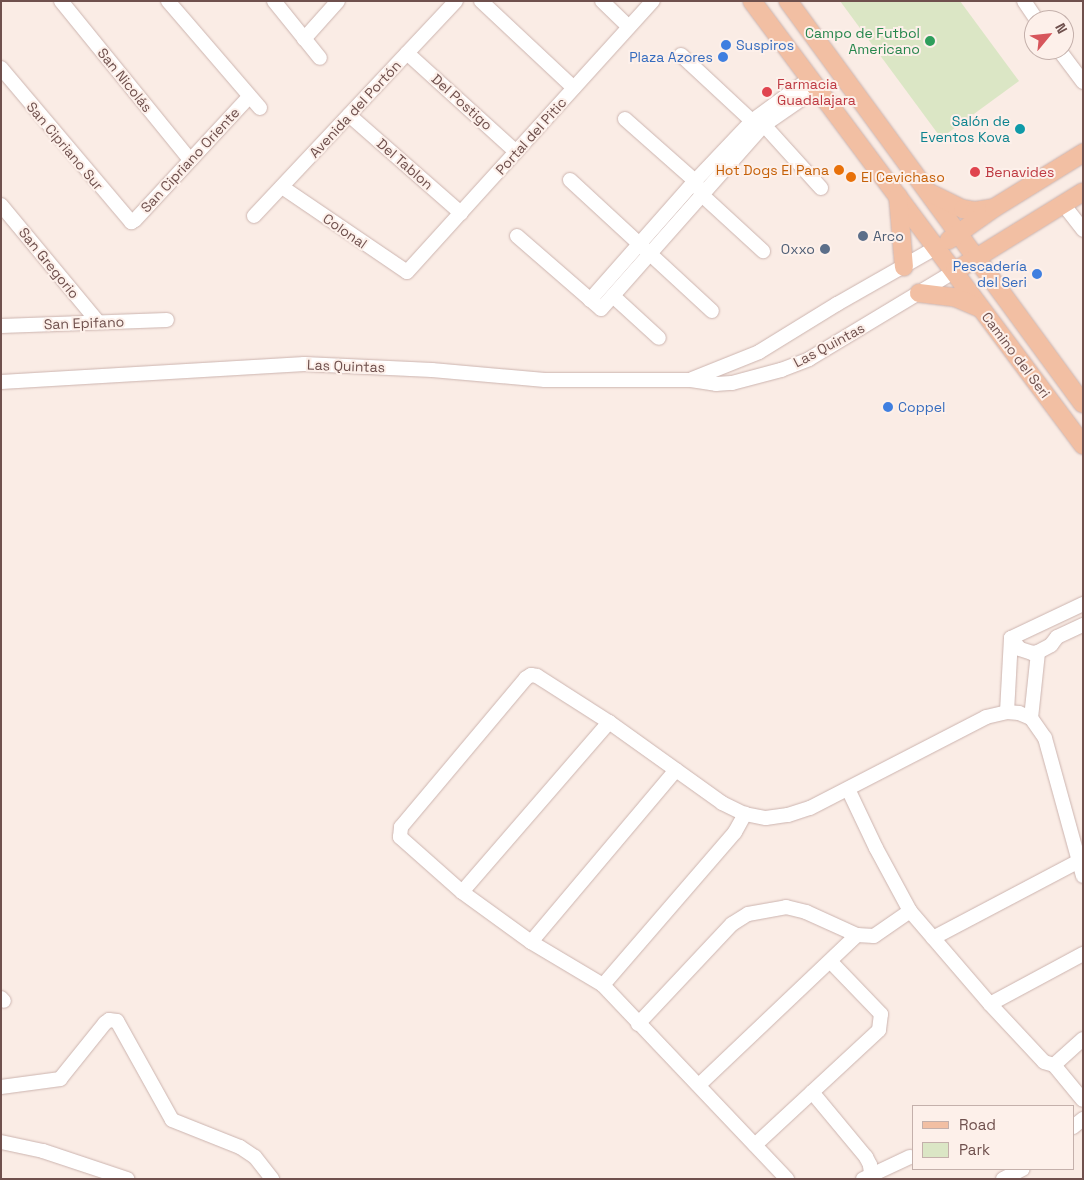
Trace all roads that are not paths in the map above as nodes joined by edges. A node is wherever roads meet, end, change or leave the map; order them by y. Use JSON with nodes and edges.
{"nodes":[{"id":1,"x":60,"y":1,"type":"edge"},
{"id":2,"x":168,"y":1,"type":"edge"},
{"id":3,"x":274,"y":1,"type":"edge"},
{"id":4,"x":338,"y":1,"type":"edge"},
{"id":5,"x":456,"y":1,"type":"edge"},
{"id":6,"x":481,"y":1,"type":"edge"},
{"id":7,"x":602,"y":1,"type":"edge"},
{"id":8,"x":653,"y":1,"type":"edge"},
{"id":9,"x":752,"y":1,"type":"edge"},
{"id":10,"x":788,"y":1,"type":"edge"},
{"id":11,"x":629,"y":27,"type":"junction"},
{"id":12,"x":304,"y":39,"type":"junction"},
{"id":13,"x":407,"y":53,"type":"junction"},
{"id":14,"x":681,"y":55,"type":"dead end"},
{"id":15,"x":320,"y":58,"type":"dead end"},
{"id":16,"x":1066,"y":60,"type":"edge"},
{"id":17,"x":1,"y":68,"type":"edge"},
{"id":18,"x":1083,"y":82,"type":"edge"},
{"id":19,"x":813,"y":84,"type":"junction"},
{"id":20,"x":574,"y":88,"type":"junction"},
{"id":21,"x":249,"y":97,"type":"junction"},
{"id":22,"x":260,"y":108,"type":"dead end"},
{"id":23,"x":350,"y":115,"type":"junction"},
{"id":24,"x":625,"y":119,"type":"dead end"},
{"id":25,"x":758,"y":123,"type":"junction"},
{"id":26,"x":516,"y":152,"type":"junction"},
{"id":27,"x":1083,"y":153,"type":"edge"},
{"id":28,"x":190,"y":160,"type":"junction"},
{"id":29,"x":570,"y":180,"type":"dead end"},
{"id":30,"x":695,"y":181,"type":"junction"},
{"id":31,"x":282,"y":187,"type":"junction"},
{"id":32,"x":821,"y":188,"type":"dead end"},
{"id":33,"x":928,"y":192,"type":"junction"},
{"id":34,"x":1083,"y":192,"type":"edge"},
{"id":35,"x":702,"y":195,"type":"junction"},
{"id":36,"x":898,"y":195,"type":"junction"},
{"id":37,"x":1063,"y":204,"type":"junction"},
{"id":38,"x":1,"y":205,"type":"edge"},
{"id":39,"x":994,"y":208,"type":"junction"},
{"id":40,"x":461,"y":213,"type":"junction"},
{"id":41,"x":254,"y":216,"type":"dead end"},
{"id":42,"x":131,"y":222,"type":"joint"},
{"id":43,"x":1083,"y":230,"type":"edge"},
{"id":44,"x":958,"y":234,"type":"junction"},
{"id":45,"x":517,"y":236,"type":"dead end"},
{"id":46,"x":937,"y":247,"type":"junction"},
{"id":47,"x":646,"y":248,"type":"junction"},
{"id":48,"x":763,"y":251,"type":"dead end"},
{"id":49,"x":976,"y":257,"type":"junction"},
{"id":50,"x":904,"y":268,"type":"junction"},
{"id":51,"x":408,"y":271,"type":"joint"},
{"id":52,"x":955,"y":271,"type":"junction"},
{"id":53,"x":919,"y":294,"type":"junction"},
{"id":54,"x":613,"y":296,"type":"junction"},
{"id":55,"x":596,"y":305,"type":"junction"},
{"id":56,"x":982,"y":309,"type":"junction"},
{"id":57,"x":712,"y":311,"type":"dead end"},
{"id":58,"x":167,"y":320,"type":"dead end"},
{"id":59,"x":98,"y":322,"type":"junction"},
{"id":60,"x":1,"y":326,"type":"edge"},
{"id":61,"x":659,"y":338,"type":"dead end"},
{"id":62,"x":691,"y":380,"type":"junction"},
{"id":63,"x":1,"y":382,"type":"edge"},
{"id":64,"x":1083,"y":404,"type":"edge"},
{"id":65,"x":1083,"y":445,"type":"edge"},
{"id":66,"x":1083,"y":604,"type":"edge"},
{"id":67,"x":1049,"y":620,"type":"junction"},
{"id":68,"x":1083,"y":626,"type":"edge"},
{"id":69,"x":1057,"y":637,"type":"junction"},
{"id":70,"x":1011,"y":638,"type":"junction"},
{"id":71,"x":1038,"y":652,"type":"junction"},
{"id":72,"x":1007,"y":712,"type":"junction"},
{"id":73,"x":1031,"y":718,"type":"junction"},
{"id":74,"x":609,"y":722,"type":"junction"},
{"id":75,"x":676,"y":770,"type":"junction"},
{"id":76,"x":848,"y":789,"type":"junction"},
{"id":77,"x":745,"y":814,"type":"junction"},
{"id":78,"x":1079,"y":861,"type":"junction"},
{"id":79,"x":1083,"y":876,"type":"edge"},
{"id":80,"x":462,"y":892,"type":"junction"},
{"id":81,"x":910,"y":911,"type":"junction"},
{"id":82,"x":857,"y":936,"type":"junction"},
{"id":83,"x":933,"y":938,"type":"junction"},
{"id":84,"x":531,"y":942,"type":"junction"},
{"id":85,"x":1083,"y":954,"type":"edge"},
{"id":86,"x":831,"y":962,"type":"junction"},
{"id":87,"x":603,"y":985,"type":"junction"},
{"id":88,"x":990,"y":1004,"type":"junction"},
{"id":89,"x":638,"y":1024,"type":"junction"},
{"id":90,"x":1083,"y":1039,"type":"edge"},
{"id":91,"x":1054,"y":1065,"type":"junction"},
{"id":92,"x":699,"y":1085,"type":"junction"},
{"id":93,"x":1,"y":1087,"type":"edge"},
{"id":94,"x":812,"y":1092,"type":"junction"},
{"id":95,"x":1083,"y":1100,"type":"edge"},
{"id":96,"x":1,"y":1142,"type":"edge"},
{"id":97,"x":755,"y":1145,"type":"junction"},
{"id":98,"x":910,"y":1157,"type":"dead end"},
{"id":99,"x":1020,"y":1170,"type":"edge"},
{"id":100,"x":867,"y":1176,"type":"edge"},
{"id":101,"x":127,"y":1179,"type":"edge"},
{"id":102,"x":272,"y":1179,"type":"edge"},
{"id":103,"x":787,"y":1179,"type":"edge"},
{"id":104,"x":1003,"y":1179,"type":"edge"}],
"edges":[{"from":1,"to":28,"type":"street","name":"San Nicolás"},
{"from":2,"to":21,"type":"street"},
{"from":3,"to":12,"type":"street"},
{"from":4,"to":12,"type":"street"},
{"from":5,"to":13,"type":"street","name":"Avenida del Portón"},
{"from":6,"to":20,"type":"street"},
{"from":7,"to":11,"type":"street"},
{"from":8,"to":11,"type":"street","name":"Portal del Pitic"},
{"from":9,"to":19,"type":"main road","name":"Camino del Seri"},
{"from":10,"to":33,"type":"main road","name":"Camino del Seri"},
{"from":11,"to":20,"type":"street","name":"Portal del Pitic"},
{"from":12,"to":15,"type":"street"},
{"from":13,"to":23,"type":"street","name":"Avenida del Portón"},
{"from":13,"to":26,"type":"street","name":"Del Postigo"},
{"from":14,"to":25,"type":"street"},
{"from":16,"to":18,"type":"street"},
{"from":17,"to":42,"type":"street","name":"San Cipriano Sur"},
{"from":19,"to":25,"type":"street"},
{"from":19,"to":36,"type":"main road","name":"Camino del Seri"},
{"from":20,"to":26,"type":"street","name":"Portal del Pitic"},
{"from":21,"to":22,"type":"street"},
{"from":21,"to":28,"type":"street","name":"San Cipriano Oriente"},
{"from":23,"to":31,"type":"street","name":"Avenida del Portón"},
{"from":23,"to":40,"type":"street","name":"Del Tablon"},
{"from":24,"to":30,"type":"street"},
{"from":25,"to":30,"type":"street"},
{"from":25,"to":32,"type":"street"},
{"from":25,"to":35,"type":"street"},
{"from":26,"to":40,"type":"street","name":"Portal del Pitic"},
{"from":27,"to":39,"type":"main road"},
{"from":28,"to":42,"type":"street","name":"San Cipriano Oriente"},
{"from":29,"to":47,"type":"street"},
{"from":30,"to":35,"type":"street"},
{"from":30,"to":47,"type":"street"},
{"from":31,"to":41,"type":"street","name":"Avenida del Portón"},
{"from":31,"to":51,"type":"street","name":"Colonal"},
{"from":33,"to":39,"type":"main road"},
{"from":33,"to":44,"type":"main road","name":"Camino del Seri"},
{"from":34,"to":37,"type":"main road"},
{"from":35,"to":47,"type":"street"},
{"from":35,"to":48,"type":"street"},
{"from":36,"to":46,"type":"main road","name":"Camino del Seri"},
{"from":36,"to":50,"type":"main road"},
{"from":37,"to":43,"type":"street"},
{"from":37,"to":49,"type":"main road"},
{"from":38,"to":59,"type":"street","name":"San Gregorio"},
{"from":39,"to":44,"type":"main road"},
{"from":40,"to":51,"type":"street","name":"Portal del Pitic"},
{"from":44,"to":46,"type":"main road"},
{"from":44,"to":49,"type":"main road","name":"Camino del Seri"},
{"from":45,"to":55,"type":"street"},
{"from":46,"to":50,"type":"street","name":"Las Quintas"},
{"from":46,"to":52,"type":"main road","name":"Camino del Seri"},
{"from":47,"to":54,"type":"street"},
{"from":47,"to":55,"type":"street"},
{"from":47,"to":57,"type":"street"},
{"from":49,"to":52,"type":"main road"},
{"from":49,"to":64,"type":"main road","name":"Camino del Seri"},
{"from":50,"to":62,"type":"street","name":"Las Quintas"},
{"from":52,"to":53,"type":"street","name":"Las Quintas"},
{"from":52,"to":56,"type":"main road","name":"Camino del Seri"},
{"from":53,"to":56,"type":"main road"},
{"from":53,"to":62,"type":"street","name":"Las Quintas"},
{"from":54,"to":55,"type":"street"},
{"from":54,"to":61,"type":"street"},
{"from":56,"to":65,"type":"main road","name":"Camino del Seri"},
{"from":58,"to":59,"type":"street","name":"San Epifano"},
{"from":59,"to":60,"type":"street","name":"San Epifano"},
{"from":62,"to":63,"type":"street","name":"Las Quintas"},
{"from":66,"to":67,"type":"street"},
{"from":67,"to":69,"type":"street"},
{"from":67,"to":70,"type":"street"},
{"from":68,"to":69,"type":"street"},
{"from":69,"to":71,"type":"street"},
{"from":70,"to":71,"type":"street"},
{"from":70,"to":72,"type":"street"},
{"from":71,"to":73,"type":"street"},
{"from":72,"to":73,"type":"street"},
{"from":72,"to":76,"type":"street"},
{"from":73,"to":78,"type":"street"},
{"from":74,"to":75,"type":"street"},
{"from":74,"to":80,"type":"street"},
{"from":74,"to":80,"type":"street"},
{"from":75,"to":77,"type":"street"},
{"from":75,"to":84,"type":"street"},
{"from":76,"to":77,"type":"street"},
{"from":76,"to":81,"type":"street"},
{"from":77,"to":87,"type":"street"},
{"from":78,"to":79,"type":"street"},
{"from":78,"to":83,"type":"street"},
{"from":80,"to":84,"type":"street"},
{"from":81,"to":82,"type":"street"},
{"from":81,"to":83,"type":"street"},
{"from":82,"to":86,"type":"street"},
{"from":82,"to":89,"type":"street"},
{"from":83,"to":88,"type":"street"},
{"from":84,"to":87,"type":"street"},
{"from":85,"to":88,"type":"street"},
{"from":86,"to":92,"type":"street"},
{"from":86,"to":94,"type":"street"},
{"from":87,"to":89,"type":"street"},
{"from":88,"to":91,"type":"street"},
{"from":89,"to":92,"type":"street"},
{"from":90,"to":91,"type":"street"},
{"from":91,"to":95,"type":"street"},
{"from":92,"to":97,"type":"street"},
{"from":93,"to":102,"type":"street"},
{"from":94,"to":97,"type":"street"},
{"from":94,"to":100,"type":"street"},
{"from":96,"to":101,"type":"street"},
{"from":97,"to":103,"type":"street"},
{"from":98,"to":100,"type":"street"},
{"from":99,"to":104,"type":"street"}]}
